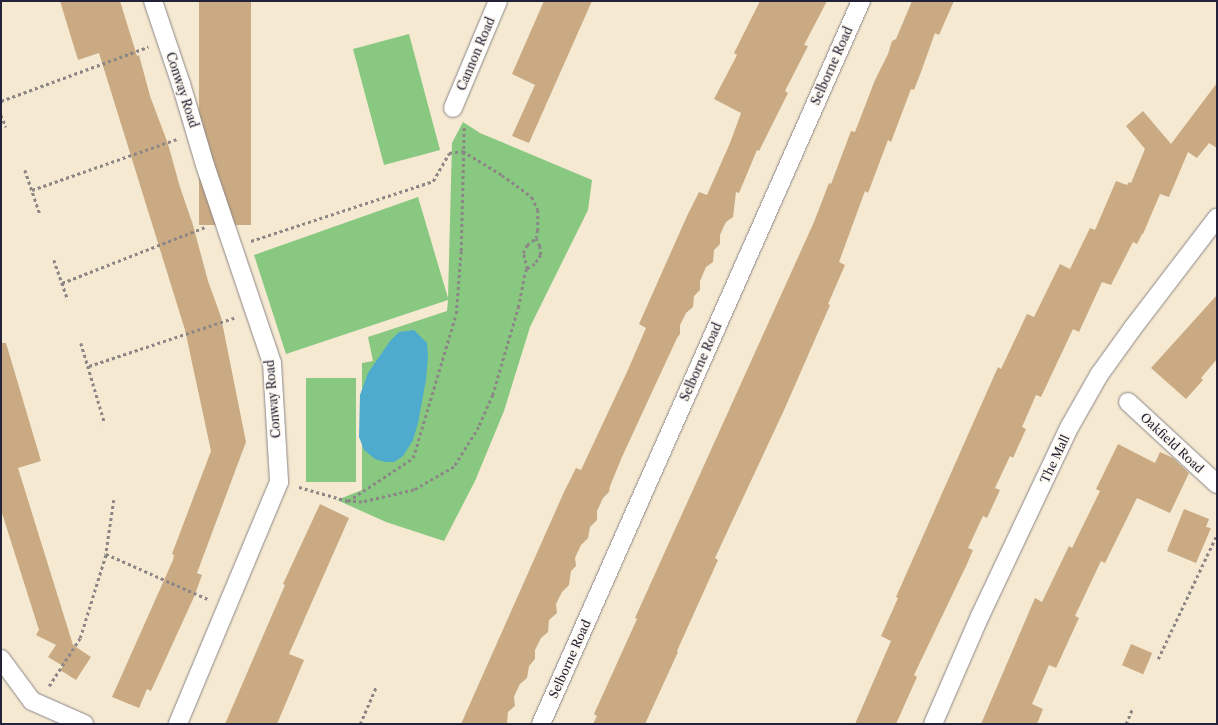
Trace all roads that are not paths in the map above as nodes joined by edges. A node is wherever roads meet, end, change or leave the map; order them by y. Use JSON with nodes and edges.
{"nodes":[{"id":1,"x":153,"y":1,"type":"edge"},
{"id":2,"x":498,"y":1,"type":"edge"},
{"id":3,"x":861,"y":1,"type":"edge"},
{"id":4,"x":453,"y":108,"type":"road end"},
{"id":5,"x":1217,"y":218,"type":"edge"},
{"id":6,"x":1128,"y":402,"type":"dead end"},
{"id":7,"x":1217,"y":484,"type":"edge"},
{"id":8,"x":1,"y":659,"type":"edge"},
{"id":9,"x":84,"y":724,"type":"edge"},
{"id":10,"x":178,"y":724,"type":"edge"},
{"id":11,"x":541,"y":724,"type":"edge"},
{"id":12,"x":933,"y":724,"type":"edge"}],
"edges":[{"from":1,"to":10,"type":"street","name":"Conway Road"},
{"from":2,"to":4,"type":"street","name":"Cannon Road"},
{"from":3,"to":11,"type":"street","name":"Selborne Road"},
{"from":5,"to":12,"type":"street","name":"The Mall"},
{"from":6,"to":7,"type":"street","name":"Oakfield Road"},
{"from":8,"to":9,"type":"street"}]}
